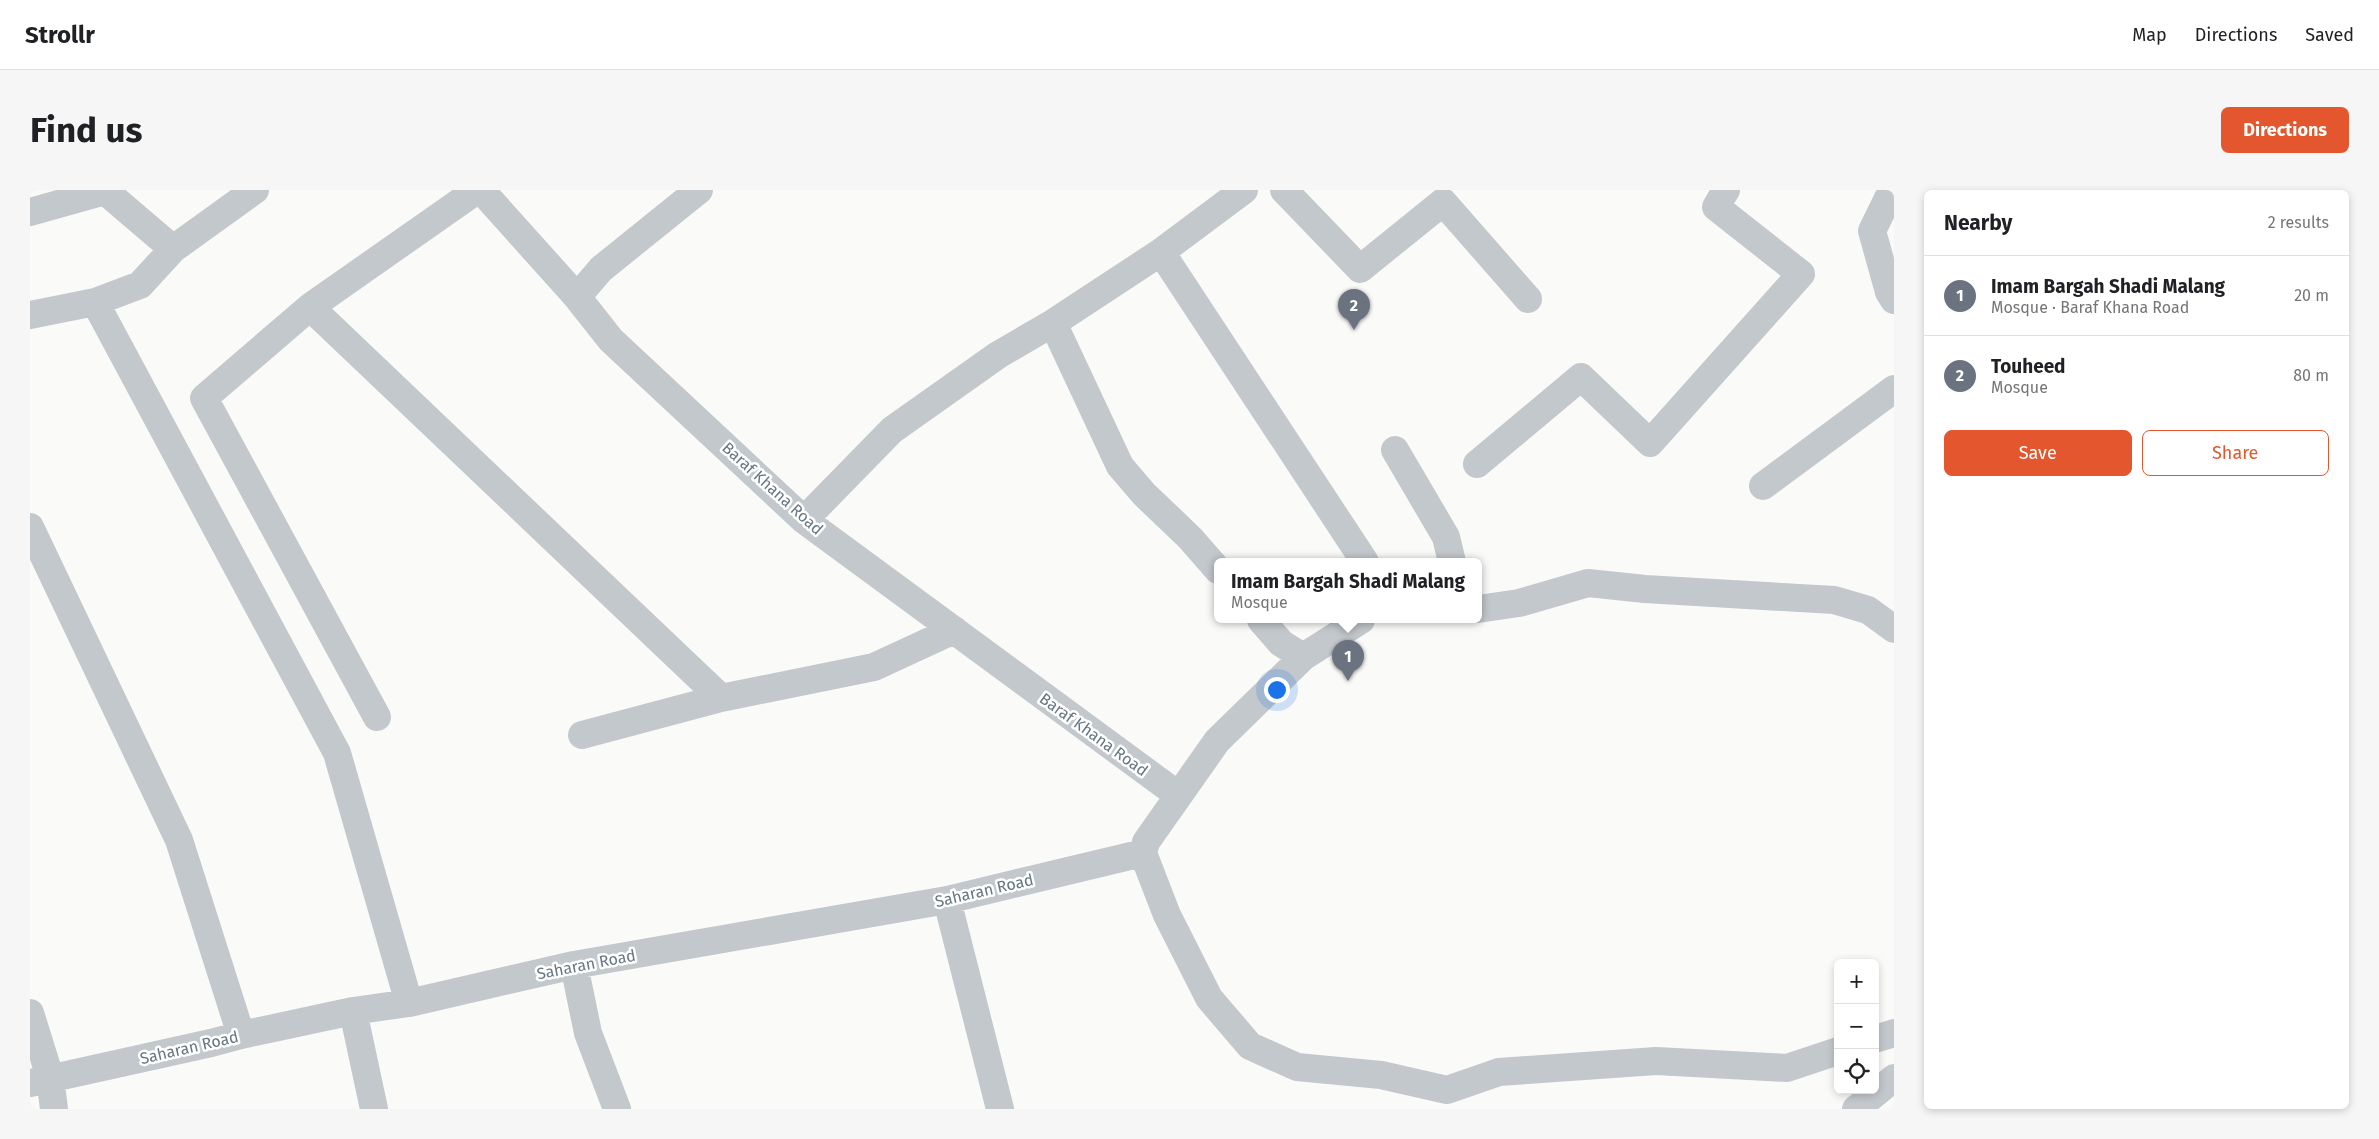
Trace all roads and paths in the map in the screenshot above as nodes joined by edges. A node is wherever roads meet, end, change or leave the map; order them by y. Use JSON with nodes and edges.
{"nodes":[{"id":1,"x":105,"y":190,"type":"edge"},
{"id":2,"x":255,"y":190,"type":"edge"},
{"id":3,"x":477,"y":190,"type":"edge"},
{"id":4,"x":481,"y":190,"type":"edge"},
{"id":5,"x":698,"y":190,"type":"edge"},
{"id":6,"x":1244,"y":190,"type":"edge"},
{"id":7,"x":1284,"y":190,"type":"edge"},
{"id":8,"x":1726,"y":190,"type":"edge"},
{"id":9,"x":1892,"y":190,"type":"edge"},
{"id":10,"x":30,"y":212,"type":"edge"},
{"id":11,"x":173,"y":249,"type":"junction"},
{"id":12,"x":1161,"y":252,"type":"junction"},
{"id":13,"x":577,"y":297,"type":"junction"},
{"id":14,"x":1528,"y":299,"type":"dead end"},
{"id":15,"x":1894,"y":300,"type":"edge"},
{"id":16,"x":95,"y":302,"type":"junction"},
{"id":17,"x":310,"y":307,"type":"junction"},
{"id":18,"x":30,"y":315,"type":"edge"},
{"id":19,"x":1053,"y":323,"type":"junction"},
{"id":20,"x":1894,"y":389,"type":"edge"},
{"id":21,"x":1395,"y":450,"type":"dead end"},
{"id":22,"x":1477,"y":464,"type":"dead end"},
{"id":23,"x":1763,"y":486,"type":"dead end"},
{"id":24,"x":804,"y":520,"type":"junction"},
{"id":25,"x":30,"y":527,"type":"edge"},
{"id":26,"x":1362,"y":558,"type":"edge"},
{"id":27,"x":1451,"y":558,"type":"edge"},
{"id":28,"x":1214,"y":565,"type":"edge"},
{"id":29,"x":1482,"y":608,"type":"edge"},
{"id":30,"x":1264,"y":623,"type":"edge"},
{"id":31,"x":1356,"y":623,"type":"edge"},
{"id":32,"x":1894,"y":629,"type":"edge"},
{"id":33,"x":954,"y":630,"type":"junction"},
{"id":34,"x":1303,"y":657,"type":"junction"},
{"id":35,"x":721,"y":698,"type":"junction"},
{"id":36,"x":377,"y":717,"type":"dead end"},
{"id":37,"x":582,"y":735,"type":"dead end"},
{"id":38,"x":1178,"y":795,"type":"junction"},
{"id":39,"x":1143,"y":853,"type":"junction"},
{"id":40,"x":947,"y":900,"type":"junction"},
{"id":41,"x":574,"y":965,"type":"junction"},
{"id":42,"x":409,"y":1003,"type":"junction"},
{"id":43,"x":353,"y":1011,"type":"junction"},
{"id":44,"x":30,"y":1013,"type":"edge"},
{"id":45,"x":1894,"y":1033,"type":"edge"},
{"id":46,"x":241,"y":1034,"type":"junction"},
{"id":47,"x":1879,"y":1038,"type":"edge"},
{"id":48,"x":1834,"y":1052,"type":"edge"},
{"id":49,"x":1894,"y":1078,"type":"edge"},
{"id":50,"x":40,"y":1080,"type":"edge"},
{"id":51,"x":54,"y":1109,"type":"edge"},
{"id":52,"x":374,"y":1109,"type":"edge"},
{"id":53,"x":617,"y":1109,"type":"edge"},
{"id":54,"x":1000,"y":1109,"type":"edge"},
{"id":55,"x":1856,"y":1109,"type":"edge"}],
"edges":[{"from":1,"to":10,"type":"street"},
{"from":1,"to":11,"type":"street"},
{"from":2,"to":11,"type":"street"},
{"from":3,"to":17,"type":"street"},
{"from":4,"to":13,"type":"street","name":"Baraf Khana Road"},
{"from":5,"to":13,"type":"street"},
{"from":6,"to":12,"type":"street"},
{"from":7,"to":14,"type":"street"},
{"from":8,"to":22,"type":"street"},
{"from":9,"to":15,"type":"street"},
{"from":11,"to":16,"type":"street"},
{"from":12,"to":19,"type":"street"},
{"from":12,"to":26,"type":"street"},
{"from":13,"to":24,"type":"street","name":"Baraf Khana Road"},
{"from":16,"to":18,"type":"street"},
{"from":16,"to":42,"type":"street"},
{"from":17,"to":35,"type":"street"},
{"from":17,"to":36,"type":"street"},
{"from":19,"to":24,"type":"street"},
{"from":19,"to":28,"type":"street"},
{"from":20,"to":23,"type":"street"},
{"from":21,"to":27,"type":"street"},
{"from":24,"to":33,"type":"street","name":"Baraf Khana Road"},
{"from":25,"to":46,"type":"street"},
{"from":29,"to":32,"type":"street"},
{"from":30,"to":34,"type":"street"},
{"from":31,"to":34,"type":"street"},
{"from":33,"to":35,"type":"street"},
{"from":33,"to":38,"type":"street","name":"Baraf Khana Road"},
{"from":34,"to":38,"type":"street"},
{"from":35,"to":37,"type":"street"},
{"from":38,"to":39,"type":"street"},
{"from":39,"to":40,"type":"street","name":"Saharan Road"},
{"from":39,"to":48,"type":"street"},
{"from":40,"to":41,"type":"street","name":"Saharan Road"},
{"from":40,"to":54,"type":"street"},
{"from":41,"to":42,"type":"street","name":"Saharan Road"},
{"from":41,"to":53,"type":"street"},
{"from":42,"to":43,"type":"street","name":"Saharan Road"},
{"from":43,"to":46,"type":"street","name":"Saharan Road"},
{"from":43,"to":52,"type":"street"},
{"from":44,"to":50,"type":"street"},
{"from":45,"to":47,"type":"street"},
{"from":46,"to":50,"type":"street","name":"Saharan Road"},
{"from":49,"to":55,"type":"street"},
{"from":50,"to":51,"type":"street"}]}
